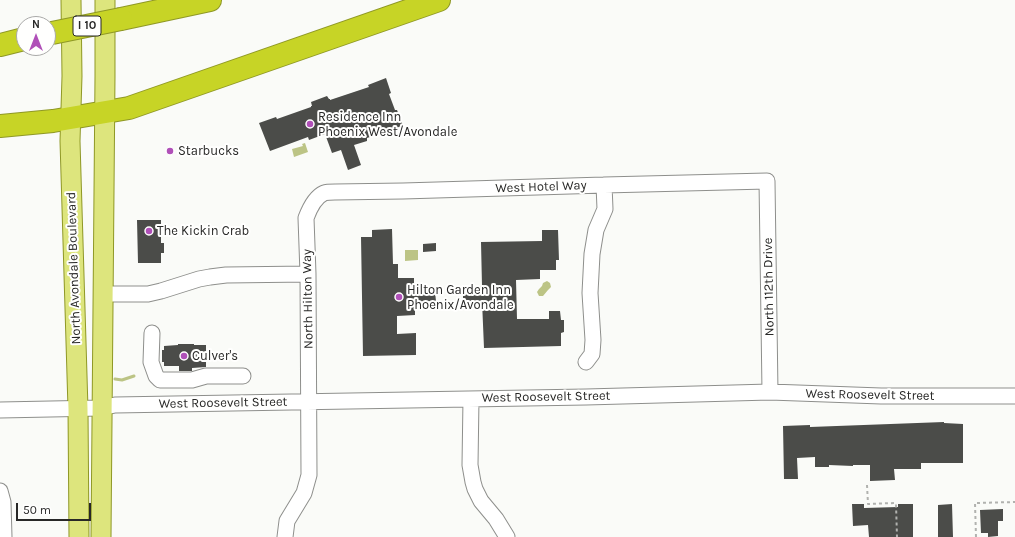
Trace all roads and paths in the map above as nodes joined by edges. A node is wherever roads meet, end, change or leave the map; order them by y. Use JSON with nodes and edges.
{"nodes":[{"id":1,"x":71,"y":0,"type":"edge"},
{"id":2,"x":105,"y":0,"type":"edge"},
{"id":3,"x":210,"y":0,"type":"edge"},
{"id":4,"x":439,"y":0,"type":"edge"},
{"id":5,"x":56,"y":33,"type":"edge"},
{"id":6,"x":16,"y":41,"type":"edge"},
{"id":7,"x":0,"y":44,"type":"edge"},
{"id":8,"x":105,"y":112,"type":"junction"},
{"id":9,"x":71,"y":117,"type":"junction"},
{"id":10,"x":0,"y":126,"type":"edge"},
{"id":11,"x":767,"y":181,"type":"joint"},
{"id":12,"x":604,"y":185,"type":"junction"},
{"id":13,"x":317,"y":199,"type":"joint"},
{"id":14,"x":308,"y":274,"type":"junction"},
{"id":15,"x":103,"y":294,"type":"junction"},
{"id":16,"x":152,"y":333,"type":"dead end"},
{"id":17,"x":586,"y":362,"type":"dead end"},
{"id":18,"x":243,"y":376,"type":"dead end"},
{"id":19,"x":770,"y":392,"type":"junction"},
{"id":20,"x":1015,"y":396,"type":"edge"},
{"id":21,"x":471,"y":399,"type":"junction"},
{"id":22,"x":308,"y":402,"type":"junction"},
{"id":23,"x":102,"y":408,"type":"junction"},
{"id":24,"x":78,"y":409,"type":"junction"},
{"id":25,"x":0,"y":410,"type":"edge"},
{"id":26,"x":867,"y":485,"type":"dead end"},
{"id":27,"x":0,"y":491,"type":"edge"},
{"id":28,"x":1015,"y":502,"type":"edge"},
{"id":29,"x":4,"y":537,"type":"edge"},
{"id":30,"x":79,"y":537,"type":"edge"},
{"id":31,"x":101,"y":537,"type":"edge"},
{"id":32,"x":285,"y":537,"type":"edge"},
{"id":33,"x":507,"y":537,"type":"edge"},
{"id":34,"x":897,"y":537,"type":"edge"},
{"id":35,"x":976,"y":537,"type":"edge"}],
"edges":[{"from":1,"to":9,"type":"main road","name":"North Avondale Boulevard"},
{"from":2,"to":8,"type":"main road","name":"North Avondale Boulevard"},
{"from":3,"to":5,"type":"highway","number":"I 10","bridge":true},
{"from":4,"to":8,"type":"highway"},
{"from":6,"to":7,"type":"highway"},
{"from":8,"to":9,"type":"highway"},
{"from":8,"to":15,"type":"main road","name":"North Avondale Boulevard"},
{"from":9,"to":10,"type":"highway"},
{"from":9,"to":24,"type":"main road","name":"North Avondale Boulevard"},
{"from":11,"to":12,"type":"street","name":"West Hotel Way"},
{"from":11,"to":19,"type":"street","name":"North 112th Drive"},
{"from":12,"to":13,"type":"street","name":"West Hotel Way"},
{"from":12,"to":17,"type":"street"},
{"from":13,"to":14,"type":"street","name":"North Hilton Way"},
{"from":14,"to":15,"type":"street"},
{"from":14,"to":22,"type":"street","name":"North Hilton Way"},
{"from":15,"to":23,"type":"main road","name":"North Avondale Boulevard"},
{"from":16,"to":18,"type":"street"},
{"from":19,"to":20,"type":"street","name":"West Roosevelt Street"},
{"from":19,"to":21,"type":"street","name":"West Roosevelt Street"},
{"from":21,"to":22,"type":"street","name":"West Roosevelt Street"},
{"from":21,"to":33,"type":"street"},
{"from":22,"to":23,"type":"street","name":"West Roosevelt Street"},
{"from":22,"to":32,"type":"street","name":"North Hilton Way"},
{"from":23,"to":24,"type":"street","name":"West Roosevelt Street"},
{"from":23,"to":31,"type":"main road","name":"North Avondale Boulevard"},
{"from":24,"to":25,"type":"street","name":"West Roosevelt Street"},
{"from":24,"to":30,"type":"main road","name":"North Avondale Boulevard"},
{"from":26,"to":34,"type":"path"},
{"from":27,"to":29,"type":"street"},
{"from":28,"to":35,"type":"path"}]}
